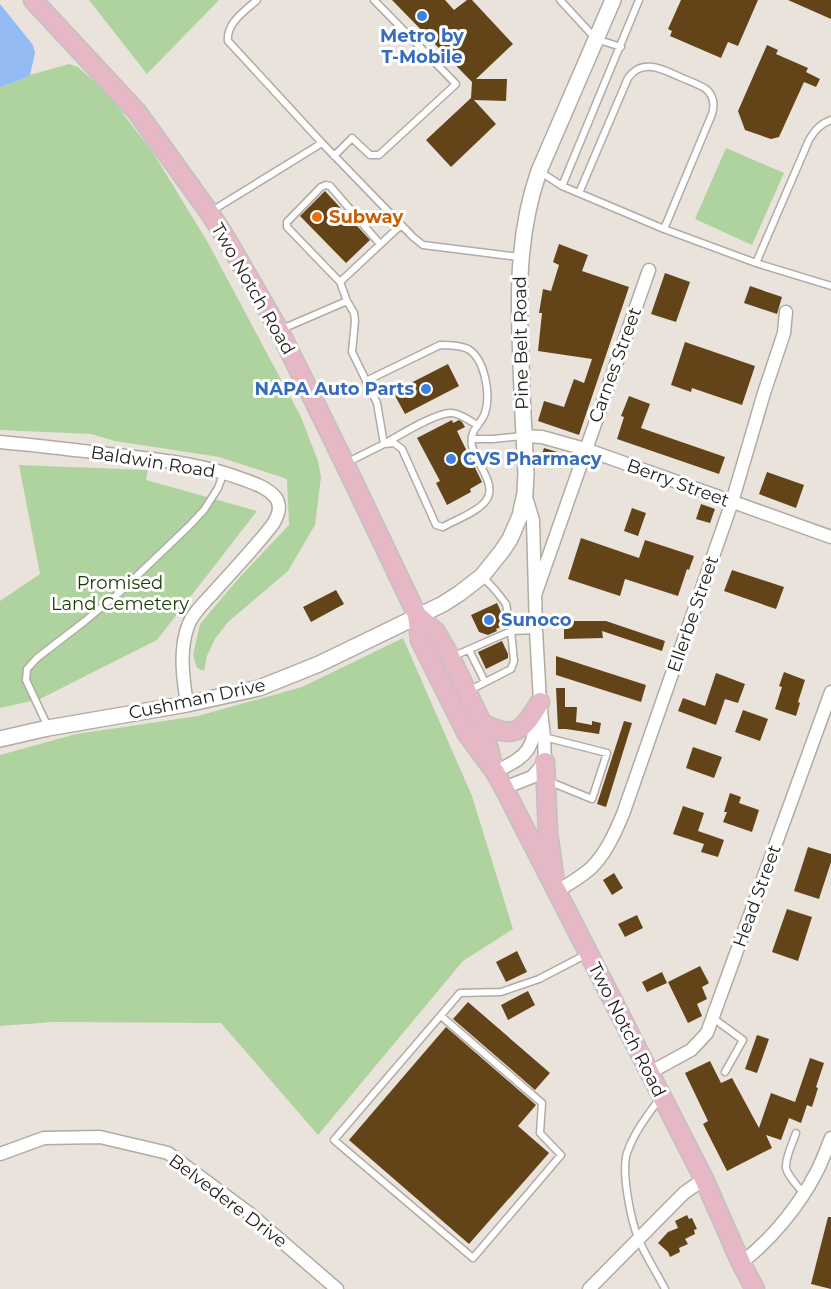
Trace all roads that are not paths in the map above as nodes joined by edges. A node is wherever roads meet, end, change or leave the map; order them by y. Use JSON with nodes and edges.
{"nodes":[{"id":1,"x":33,"y":0,"type":"edge"},
{"id":2,"x":257,"y":0,"type":"edge"},
{"id":3,"x":374,"y":0,"type":"edge"},
{"id":4,"x":560,"y":0,"type":"edge"},
{"id":5,"x":613,"y":0,"type":"edge"},
{"id":6,"x":639,"y":0,"type":"edge"},
{"id":7,"x":596,"y":39,"type":"junction"},
{"id":8,"x":621,"y":47,"type":"junction"},
{"id":9,"x":831,"y":120,"type":"edge"},
{"id":10,"x":322,"y":143,"type":"junction"},
{"id":11,"x":334,"y":156,"type":"junction"},
{"id":12,"x":539,"y":171,"type":"junction"},
{"id":13,"x":562,"y":186,"type":"junction"},
{"id":14,"x":579,"y":193,"type":"junction"},
{"id":15,"x":209,"y":212,"type":"junction"},
{"id":16,"x":401,"y":225,"type":"junction"},
{"id":17,"x":664,"y":229,"type":"junction"},
{"id":18,"x":380,"y":244,"type":"junction"},
{"id":19,"x":520,"y":257,"type":"junction"},
{"id":20,"x":756,"y":263,"type":"junction"},
{"id":21,"x":649,"y":270,"type":"dead end"},
{"id":22,"x":340,"y":282,"type":"junction"},
{"id":23,"x":831,"y":286,"type":"edge"},
{"id":24,"x":346,"y":301,"type":"junction"},
{"id":25,"x":786,"y":312,"type":"dead end"},
{"id":26,"x":279,"y":330,"type":"junction"},
{"id":27,"x":366,"y":381,"type":"junction"},
{"id":28,"x":477,"y":425,"type":"junction"},
{"id":29,"x":524,"y":436,"type":"junction"},
{"id":30,"x":472,"y":439,"type":"junction"},
{"id":31,"x":0,"y":441,"type":"edge"},
{"id":32,"x":384,"y":444,"type":"junction"},
{"id":33,"x":585,"y":450,"type":"junction"},
{"id":34,"x":345,"y":464,"type":"junction"},
{"id":35,"x":224,"y":472,"type":"junction"},
{"id":36,"x":525,"y":493,"type":"junction"},
{"id":37,"x":732,"y":502,"type":"junction"},
{"id":38,"x":831,"y":537,"type":"edge"},
{"id":39,"x":482,"y":576,"type":"junction"},
{"id":40,"x":535,"y":595,"type":"junction"},
{"id":41,"x":417,"y":615,"type":"junction"},
{"id":42,"x":536,"y":630,"type":"junction"},
{"id":43,"x":511,"y":631,"type":"junction"},
{"id":44,"x":469,"y":650,"type":"junction"},
{"id":45,"x":451,"y":658,"type":"junction"},
{"id":46,"x":485,"y":682,"type":"junction"},
{"id":47,"x":467,"y":691,"type":"junction"},
{"id":48,"x":831,"y":692,"type":"edge"},
{"id":49,"x":540,"y":702,"type":"junction"},
{"id":50,"x":187,"y":704,"type":"junction"},
{"id":51,"x":482,"y":723,"type":"junction"},
{"id":52,"x":48,"y":728,"type":"junction"},
{"id":53,"x":544,"y":737,"type":"junction"},
{"id":54,"x":0,"y":739,"type":"edge"},
{"id":55,"x":546,"y":771,"type":"junction"},
{"id":56,"x":499,"y":780,"type":"junction"},
{"id":57,"x":556,"y":892,"type":"junction"},
{"id":58,"x":588,"y":954,"type":"junction"},
{"id":59,"x":441,"y":1016,"type":"junction"},
{"id":60,"x":714,"y":1018,"type":"junction"},
{"id":61,"x":725,"y":1072,"type":"dead end"},
{"id":62,"x":649,"y":1074,"type":"junction"},
{"id":63,"x":661,"y":1097,"type":"junction"},
{"id":64,"x":796,"y":1133,"type":"dead end"},
{"id":65,"x":831,"y":1138,"type":"edge"},
{"id":66,"x":0,"y":1154,"type":"edge"},
{"id":67,"x":704,"y":1179,"type":"junction"},
{"id":68,"x":804,"y":1193,"type":"junction"},
{"id":69,"x":639,"y":1240,"type":"junction"},
{"id":70,"x":741,"y":1263,"type":"junction"},
{"id":71,"x":337,"y":1289,"type":"edge"},
{"id":72,"x":589,"y":1289,"type":"edge"},
{"id":73,"x":665,"y":1289,"type":"edge"},
{"id":74,"x":755,"y":1289,"type":"edge"}],
"edges":[{"from":1,"to":15,"type":"main road","name":"Two Notch Road"},
{"from":2,"to":10,"type":"lane"},
{"from":3,"to":11,"type":"lane"},
{"from":4,"to":7,"type":"lane"},
{"from":5,"to":7,"type":"street","name":"Pine Belt Road"},
{"from":6,"to":8,"type":"lane"},
{"from":7,"to":8,"type":"lane"},
{"from":7,"to":12,"type":"street","name":"Pine Belt Road"},
{"from":8,"to":13,"type":"lane"},
{"from":9,"to":20,"type":"lane"},
{"from":10,"to":11,"type":"lane"},
{"from":10,"to":15,"type":"lane"},
{"from":11,"to":16,"type":"lane"},
{"from":12,"to":13,"type":"lane"},
{"from":12,"to":19,"type":"street","name":"Pine Belt Road"},
{"from":13,"to":14,"type":"lane"},
{"from":14,"to":17,"type":"lane"},
{"from":14,"to":17,"type":"lane"},
{"from":15,"to":26,"type":"main road","name":"Two Notch Road"},
{"from":16,"to":18,"type":"lane"},
{"from":16,"to":19,"type":"lane"},
{"from":17,"to":20,"type":"lane"},
{"from":18,"to":22,"type":"lane"},
{"from":18,"to":22,"type":"lane"},
{"from":19,"to":29,"type":"street","name":"Pine Belt Road"},
{"from":20,"to":23,"type":"lane"},
{"from":21,"to":33,"type":"street","name":"Carnes Street"},
{"from":22,"to":24,"type":"lane"},
{"from":24,"to":26,"type":"lane"},
{"from":24,"to":27,"type":"lane"},
{"from":25,"to":37,"type":"street","name":"Ellerbe Street"},
{"from":26,"to":34,"type":"main road","name":"Two Notch Road"},
{"from":27,"to":28,"type":"lane"},
{"from":27,"to":32,"type":"lane"},
{"from":28,"to":30,"type":"lane"},
{"from":28,"to":32,"type":"lane"},
{"from":29,"to":30,"type":"lane"},
{"from":29,"to":33,"type":"street","name":"Berry Street"},
{"from":29,"to":36,"type":"street","name":"Pine Belt Road"},
{"from":30,"to":32,"type":"lane"},
{"from":31,"to":35,"type":"street","name":"Baldwin Road"},
{"from":32,"to":34,"type":"lane"},
{"from":33,"to":37,"type":"street","name":"Berry Street"},
{"from":33,"to":40,"type":"street","name":"Carnes Street"},
{"from":34,"to":41,"type":"main road","name":"Two Notch Road"},
{"from":35,"to":50,"type":"street","name":"Baldwin Road"},
{"from":35,"to":52,"type":"lane"},
{"from":36,"to":39,"type":"street","name":"Cushman Drive"},
{"from":36,"to":40,"type":"street","name":"Pine Belt Road"},
{"from":37,"to":38,"type":"street","name":"Berry Street"},
{"from":37,"to":57,"type":"street","name":"Ellerbe Street"},
{"from":39,"to":41,"type":"street","name":"Cushman Drive"},
{"from":39,"to":43,"type":"lane"},
{"from":40,"to":42,"type":"street","name":"Pine Belt Road"},
{"from":41,"to":45,"type":"main road","name":"Two Notch Road"},
{"from":41,"to":50,"type":"street","name":"Cushman Drive"},
{"from":41,"to":56,"type":"main road","name":"Two Notch Road"},
{"from":42,"to":43,"type":"lane"},
{"from":42,"to":49,"type":"street","name":"Pine Belt Road"},
{"from":43,"to":44,"type":"lane"},
{"from":43,"to":46,"type":"lane"},
{"from":44,"to":45,"type":"lane"},
{"from":44,"to":46,"type":"lane"},
{"from":45,"to":47,"type":"main road","name":"Two Notch Road"},
{"from":46,"to":47,"type":"lane"},
{"from":47,"to":51,"type":"main road","name":"Two Notch Road"},
{"from":48,"to":60,"type":"street","name":"Head Street"},
{"from":49,"to":51,"type":"main road"},
{"from":49,"to":53,"type":"street","name":"Pine Belt Road"},
{"from":49,"to":56,"type":"street","name":"Pine Belt Road"},
{"from":50,"to":52,"type":"street","name":"Cushman Drive"},
{"from":51,"to":56,"type":"main road","name":"Two Notch Road"},
{"from":52,"to":54,"type":"street","name":"Cushman Drive"},
{"from":53,"to":55,"type":"street","name":"Pine Belt Road"},
{"from":53,"to":55,"type":"lane"},
{"from":55,"to":56,"type":"street"},
{"from":55,"to":57,"type":"main road"},
{"from":56,"to":57,"type":"main road","name":"Two Notch Road"},
{"from":57,"to":58,"type":"main road","name":"Two Notch Road"},
{"from":58,"to":59,"type":"lane"},
{"from":58,"to":62,"type":"main road","name":"Two Notch Road"},
{"from":59,"to":59,"type":"lane"},
{"from":60,"to":61,"type":"lane"},
{"from":60,"to":62,"type":"street","name":"Head Street"},
{"from":62,"to":63,"type":"main road","name":"Two Notch Road"},
{"from":63,"to":67,"type":"main road","name":"Two Notch Road"},
{"from":63,"to":69,"type":"lane"},
{"from":64,"to":68,"type":"lane"},
{"from":65,"to":68,"type":"street"},
{"from":66,"to":71,"type":"street","name":"Belvedere Drive"},
{"from":67,"to":69,"type":"street"},
{"from":67,"to":70,"type":"main road","name":"Two Notch Road"},
{"from":68,"to":70,"type":"street"},
{"from":69,"to":72,"type":"street"},
{"from":69,"to":73,"type":"lane"},
{"from":70,"to":74,"type":"main road","name":"Two Notch Road"}]}
